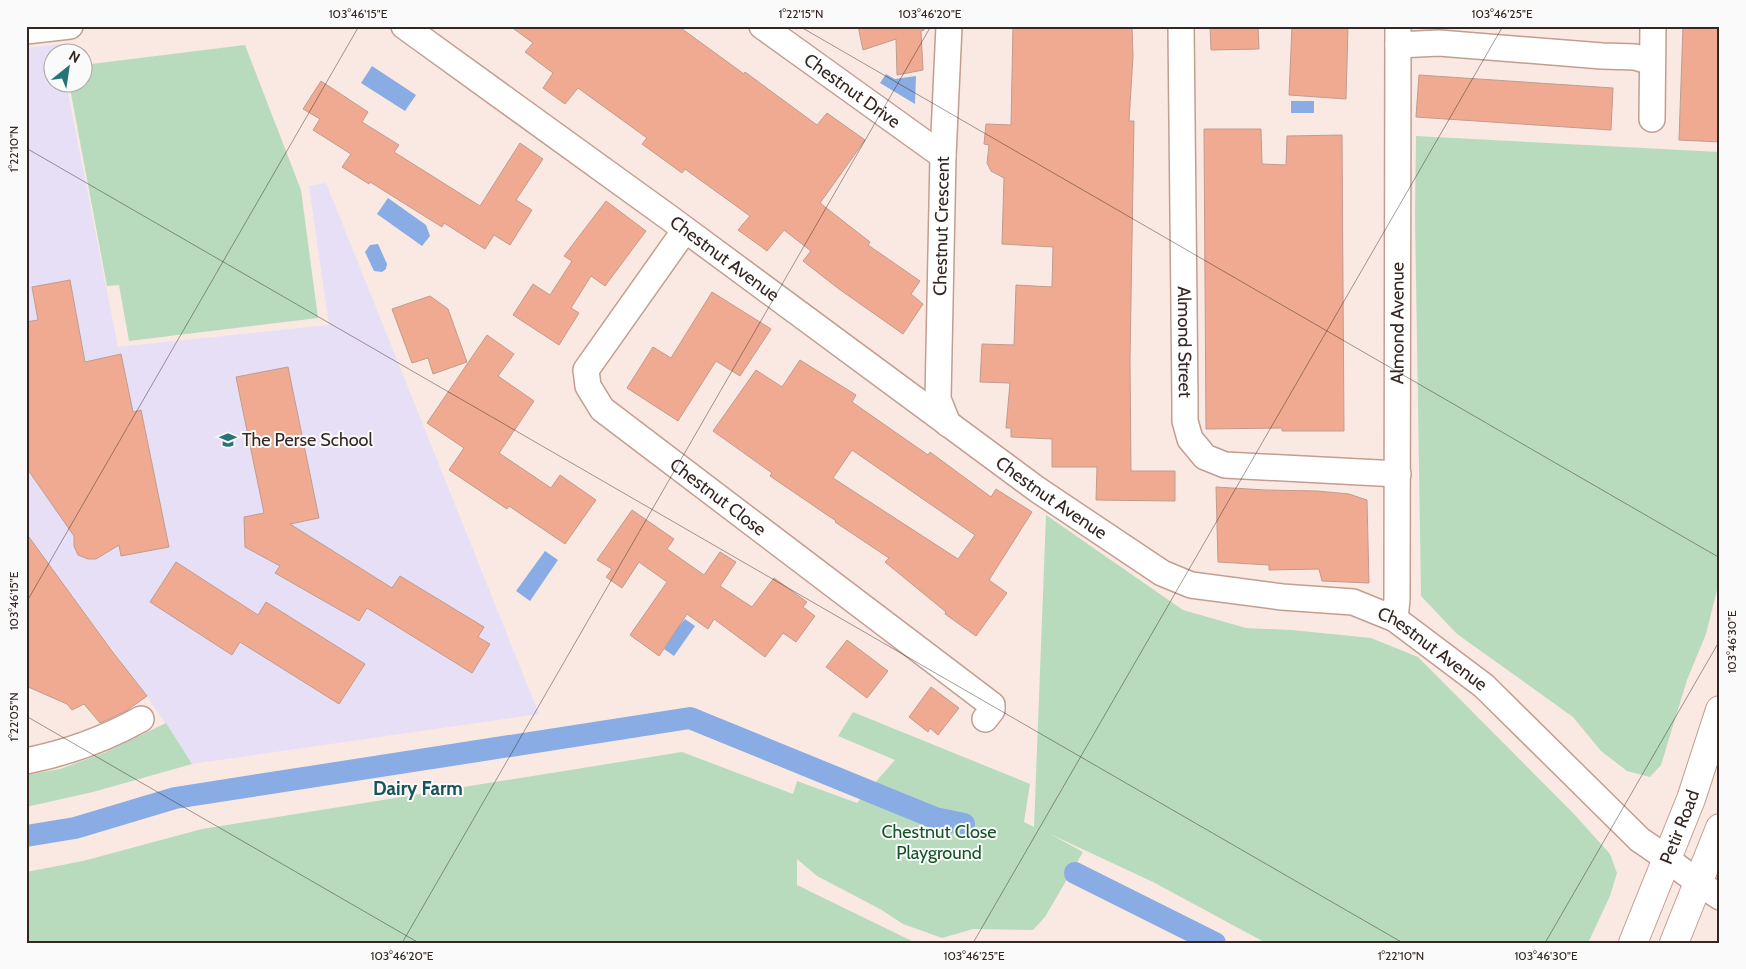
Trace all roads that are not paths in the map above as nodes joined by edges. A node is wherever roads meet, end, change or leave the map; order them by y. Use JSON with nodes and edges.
{"nodes":[{"id":1,"x":70,"y":26,"type":"edge"},
{"id":2,"x":404,"y":26,"type":"edge"},
{"id":3,"x":762,"y":26,"type":"edge"},
{"id":4,"x":949,"y":26,"type":"edge"},
{"id":5,"x":1181,"y":26,"type":"edge"},
{"id":6,"x":1653,"y":26,"type":"edge"},
{"id":7,"x":26,"y":32,"type":"edge"},
{"id":8,"x":1398,"y":36,"type":"edge"},
{"id":9,"x":1652,"y":62,"type":"junction"},
{"id":10,"x":1652,"y":119,"type":"dead end"},
{"id":11,"x":943,"y":156,"type":"junction"},
{"id":12,"x":685,"y":230,"type":"junction"},
{"id":13,"x":948,"y":424,"type":"junction"},
{"id":14,"x":1398,"y":474,"type":"junction"},
{"id":15,"x":1395,"y":619,"type":"junction"},
{"id":16,"x":1720,"y":710,"type":"edge"},
{"id":17,"x":142,"y":719,"type":"dead end"},
{"id":18,"x":985,"y":719,"type":"dead end"},
{"id":19,"x":26,"y":761,"type":"edge"},
{"id":20,"x":1720,"y":828,"type":"edge"},
{"id":21,"x":1668,"y":858,"type":"junction"},
{"id":22,"x":1709,"y":890,"type":"edge"},
{"id":23,"x":1633,"y":943,"type":"edge"},
{"id":24,"x":1674,"y":943,"type":"edge"}],
"edges":[{"from":1,"to":7,"type":"street"},
{"from":2,"to":12,"type":"street","name":"Chestnut Avenue"},
{"from":3,"to":11,"type":"street","name":"Chestnut Drive"},
{"from":4,"to":11,"type":"street","name":"Chestnut Crescent"},
{"from":5,"to":14,"type":"street","name":"Almond Street"},
{"from":6,"to":9,"type":"street"},
{"from":8,"to":9,"type":"street"},
{"from":8,"to":14,"type":"street","name":"Almond Avenue"},
{"from":9,"to":10,"type":"street"},
{"from":11,"to":13,"type":"street","name":"Chestnut Crescent"},
{"from":12,"to":13,"type":"street","name":"Chestnut Avenue"},
{"from":12,"to":18,"type":"street","name":"Chestnut Close"},
{"from":13,"to":15,"type":"street","name":"Chestnut Avenue"},
{"from":14,"to":15,"type":"street","name":"Almond Avenue"},
{"from":15,"to":21,"type":"street","name":"Chestnut Avenue"},
{"from":16,"to":21,"type":"main road","name":"Petir Road"},
{"from":17,"to":19,"type":"street"},
{"from":20,"to":22,"type":"main road"},
{"from":21,"to":22,"type":"street","name":"Chestnut Avenue"},
{"from":21,"to":23,"type":"main road","name":"Petir Road"},
{"from":22,"to":24,"type":"main road"}]}
